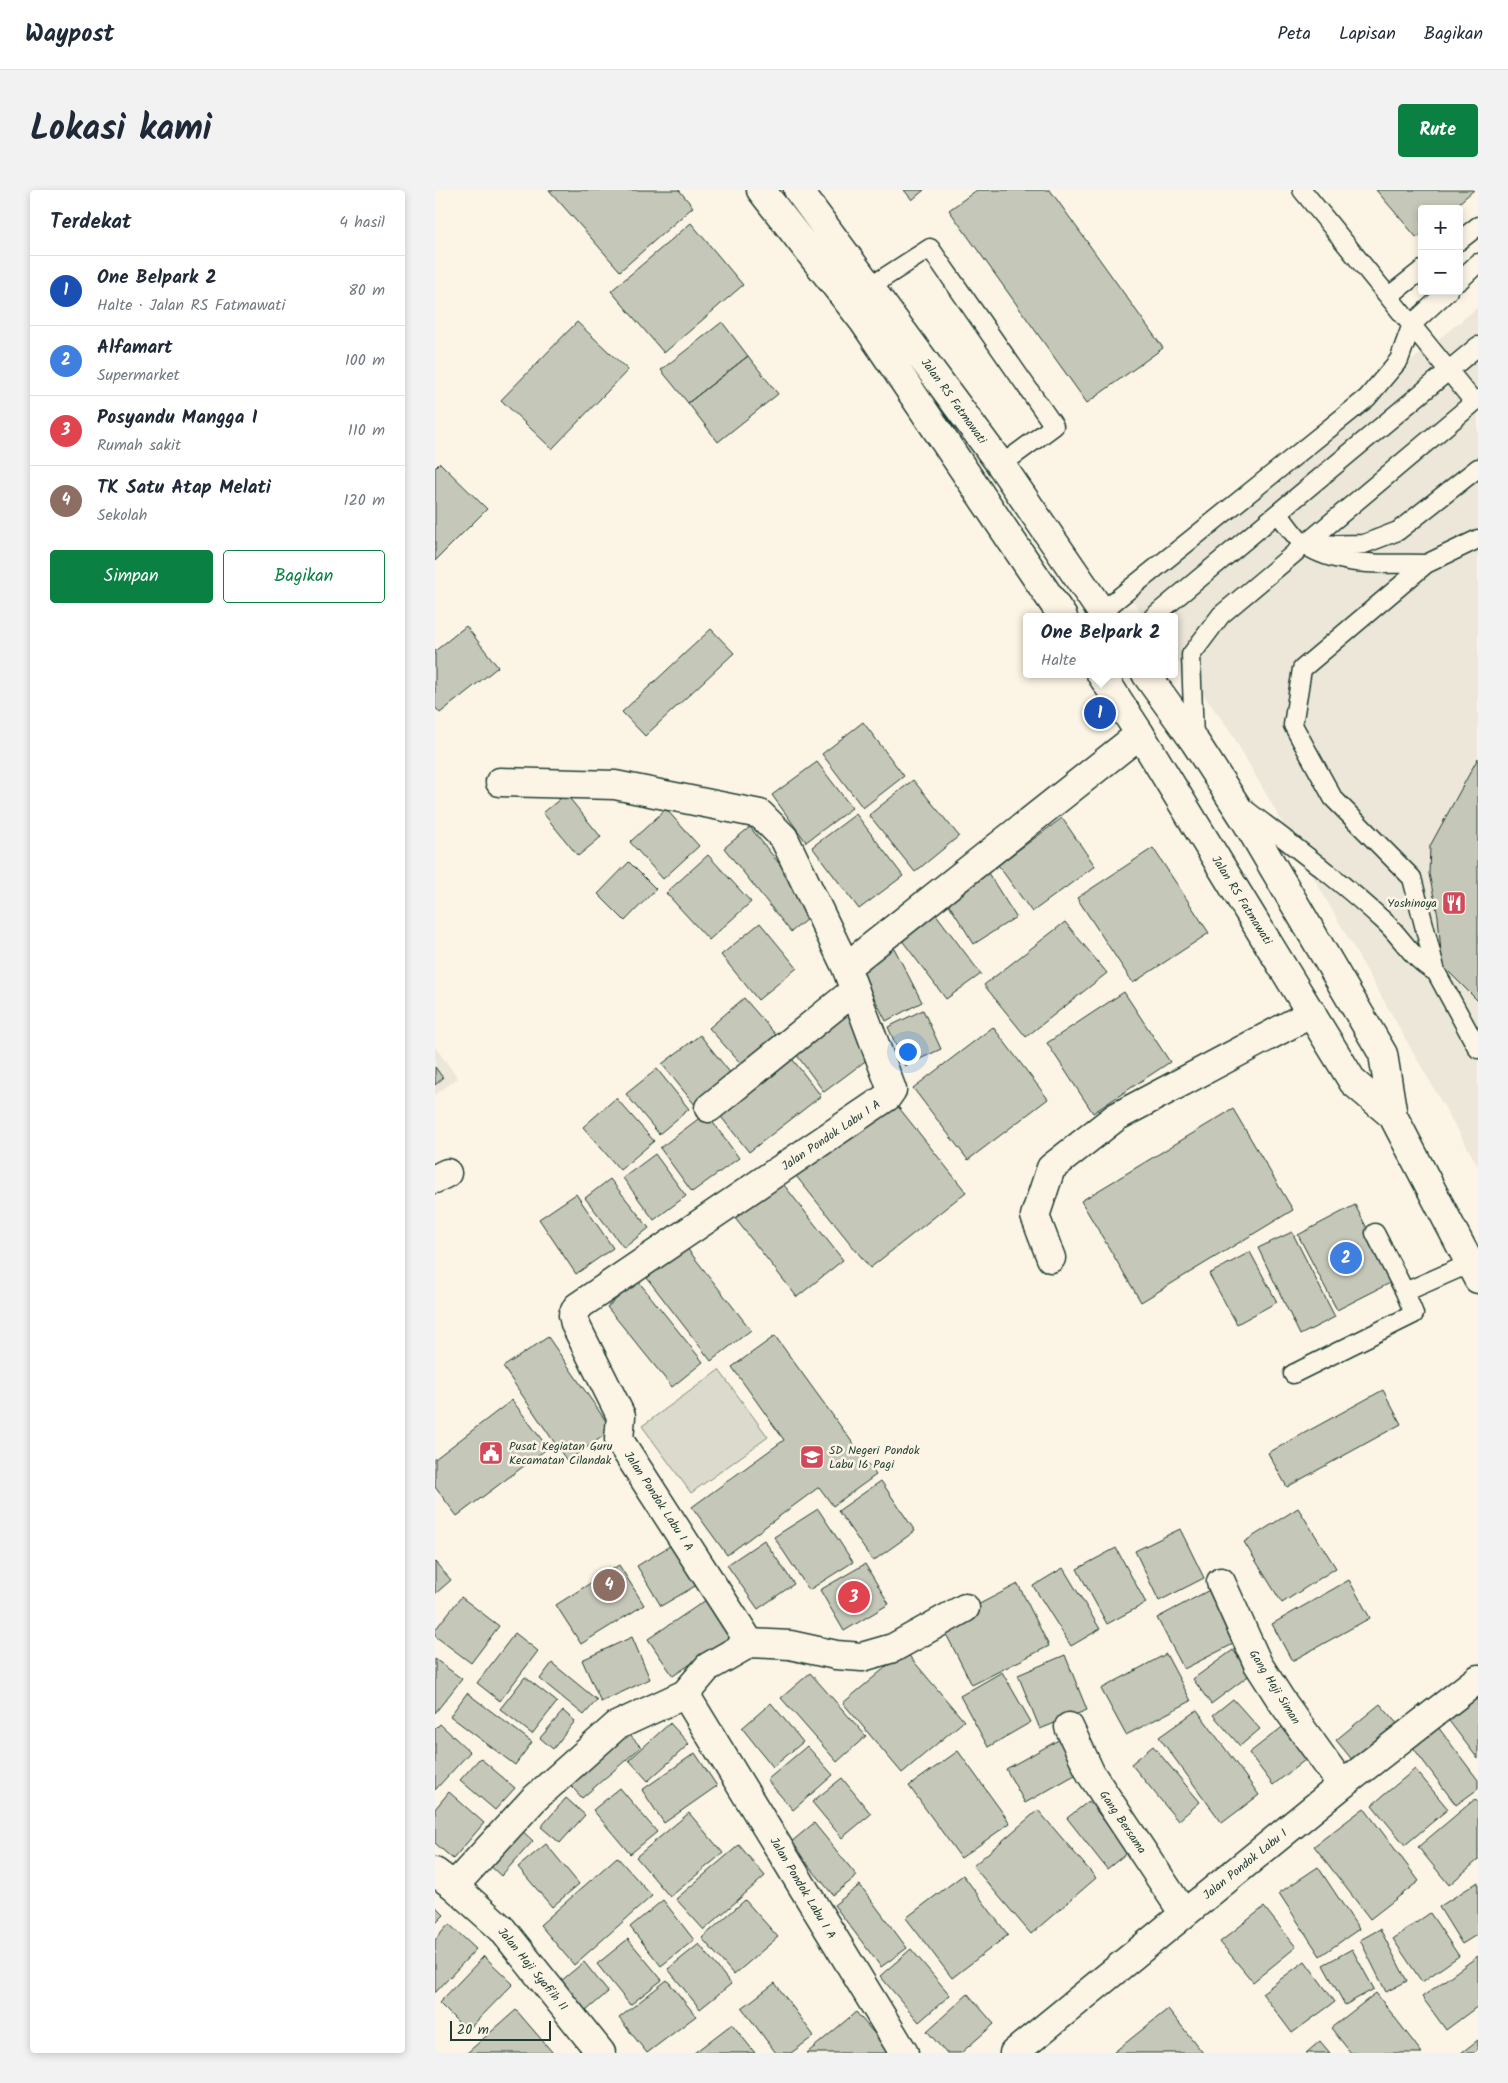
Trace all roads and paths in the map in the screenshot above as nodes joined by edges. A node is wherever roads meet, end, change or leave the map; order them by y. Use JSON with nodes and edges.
{"nodes":[{"id":1,"x":761,"y":190,"type":"edge"},
{"id":2,"x":798,"y":190,"type":"edge"},
{"id":3,"x":1302,"y":190,"type":"edge"},
{"id":4,"x":1478,"y":226,"type":"edge"},
{"id":5,"x":1463,"y":237,"type":"edge"},
{"id":6,"x":1478,"y":264,"type":"edge"},
{"id":7,"x":1418,"y":273,"type":"edge"},
{"id":8,"x":1463,"y":277,"type":"edge"},
{"id":9,"x":871,"y":286,"type":"junction"},
{"id":10,"x":1444,"y":295,"type":"edge"},
{"id":11,"x":1389,"y":296,"type":"junction"},
{"id":12,"x":1412,"y":324,"type":"junction"},
{"id":13,"x":1478,"y":346,"type":"edge"},
{"id":14,"x":1449,"y":371,"type":"junction"},
{"id":15,"x":1476,"y":401,"type":"edge"},
{"id":16,"x":1001,"y":465,"type":"junction"},
{"id":17,"x":1478,"y":468,"type":"edge"},
{"id":18,"x":1278,"y":513,"type":"junction"},
{"id":19,"x":1478,"y":539,"type":"edge"},
{"id":20,"x":1305,"y":545,"type":"junction"},
{"id":21,"x":1426,"y":564,"type":"junction"},
{"id":22,"x":1060,"y":613,"type":"edge"},
{"id":23,"x":1102,"y":613,"type":"edge"},
{"id":24,"x":1104,"y":613,"type":"edge"},
{"id":25,"x":1158,"y":613,"type":"edge"},
{"id":26,"x":1104,"y":678,"type":"edge"},
{"id":27,"x":1149,"y":678,"type":"edge"},
{"id":28,"x":1140,"y":734,"type":"junction"},
{"id":29,"x":1195,"y":742,"type":"junction"},
{"id":30,"x":500,"y":782,"type":"dead end"},
{"id":31,"x":1232,"y":800,"type":"junction"},
{"id":32,"x":1436,"y":972,"type":"junction"},
{"id":33,"x":850,"y":978,"type":"junction"},
{"id":34,"x":1312,"y":1013,"type":"junction"},
{"id":35,"x":1478,"y":1049,"type":"edge"},
{"id":36,"x":709,"y":1108,"type":"dead end"},
{"id":37,"x":1393,"y":1116,"type":"junction"},
{"id":38,"x":1375,"y":1233,"type":"dead end"},
{"id":39,"x":1051,"y":1258,"type":"dead end"},
{"id":40,"x":1474,"y":1271,"type":"edge"},
{"id":41,"x":1405,"y":1292,"type":"junction"},
{"id":42,"x":1293,"y":1374,"type":"dead end"},
{"id":43,"x":1221,"y":1582,"type":"dead end"},
{"id":44,"x":965,"y":1608,"type":"dead end"},
{"id":45,"x":750,"y":1643,"type":"junction"},
{"id":46,"x":1478,"y":1679,"type":"edge"},
{"id":47,"x":685,"y":1694,"type":"junction"},
{"id":48,"x":1069,"y":1727,"type":"dead end"},
{"id":49,"x":1342,"y":1784,"type":"junction"},
{"id":50,"x":445,"y":1879,"type":"edge"},
{"id":51,"x":1184,"y":1914,"type":"junction"},
{"id":52,"x":601,"y":2053,"type":"edge"},
{"id":53,"x":904,"y":2053,"type":"edge"},
{"id":54,"x":1014,"y":2053,"type":"edge"}],
"edges":[{"from":1,"to":22,"type":"street"},
{"from":2,"to":9,"type":"street","name":"Jalan RS Fatmawati"},
{"from":3,"to":11,"type":"lane"},
{"from":4,"to":5,"type":"lane"},
{"from":6,"to":8,"type":"lane"},
{"from":7,"to":11,"type":"lane"},
{"from":9,"to":16,"type":"street","name":"Jalan RS Fatmawati"},
{"from":9,"to":16,"type":"lane"},
{"from":10,"to":12,"type":"lane"},
{"from":11,"to":12,"type":"lane"},
{"from":12,"to":14,"type":"lane"},
{"from":12,"to":24,"type":"lane"},
{"from":13,"to":14,"type":"lane"},
{"from":14,"to":15,"type":"lane"},
{"from":14,"to":18,"type":"lane"},
{"from":15,"to":20,"type":"lane"},
{"from":16,"to":23,"type":"street","name":"Jalan RS Fatmawati"},
{"from":17,"to":20,"type":"lane"},
{"from":18,"to":20,"type":"lane"},
{"from":18,"to":25,"type":"lane"},
{"from":19,"to":21,"type":"lane"},
{"from":20,"to":21,"type":"lane"},
{"from":20,"to":29,"type":"lane"},
{"from":21,"to":32,"type":"lane"},
{"from":26,"to":28,"type":"street","name":"Jalan RS Fatmawati"},
{"from":27,"to":29,"type":"street","name":"Jalan RS Fatmawati"},
{"from":28,"to":33,"type":"street"},
{"from":28,"to":34,"type":"street","name":"Jalan RS Fatmawati"},
{"from":29,"to":31,"type":"street","name":"Jalan RS Fatmawati"},
{"from":30,"to":33,"type":"street"},
{"from":31,"to":32,"type":"lane"},
{"from":31,"to":37,"type":"street","name":"Jalan RS Fatmawati"},
{"from":32,"to":35,"type":"lane"},
{"from":33,"to":36,"type":"street"},
{"from":33,"to":45,"type":"street","name":"Jalan Pondok Labu I A"},
{"from":34,"to":37,"type":"street","name":"Jalan RS Fatmawati"},
{"from":34,"to":39,"type":"street"},
{"from":37,"to":40,"type":"street","name":"Jalan RS Fatmawati"},
{"from":38,"to":41,"type":"lane"},
{"from":40,"to":41,"type":"lane"},
{"from":41,"to":42,"type":"lane"},
{"from":43,"to":49,"type":"street","name":"Gang Haji Siman"},
{"from":44,"to":45,"type":"street"},
{"from":45,"to":47,"type":"street"},
{"from":46,"to":49,"type":"street","name":"Jalan Pondok Labu I"},
{"from":47,"to":50,"type":"street"},
{"from":47,"to":53,"type":"street","name":"Jalan Pondok Labu I A"},
{"from":48,"to":51,"type":"street","name":"Gang Bersama"},
{"from":49,"to":51,"type":"street","name":"Jalan Pondok Labu I"},
{"from":50,"to":52,"type":"street","name":"Jalan Haji Syafi'ih II"},
{"from":51,"to":54,"type":"street","name":"Jalan Pondok Labu I"}]}
